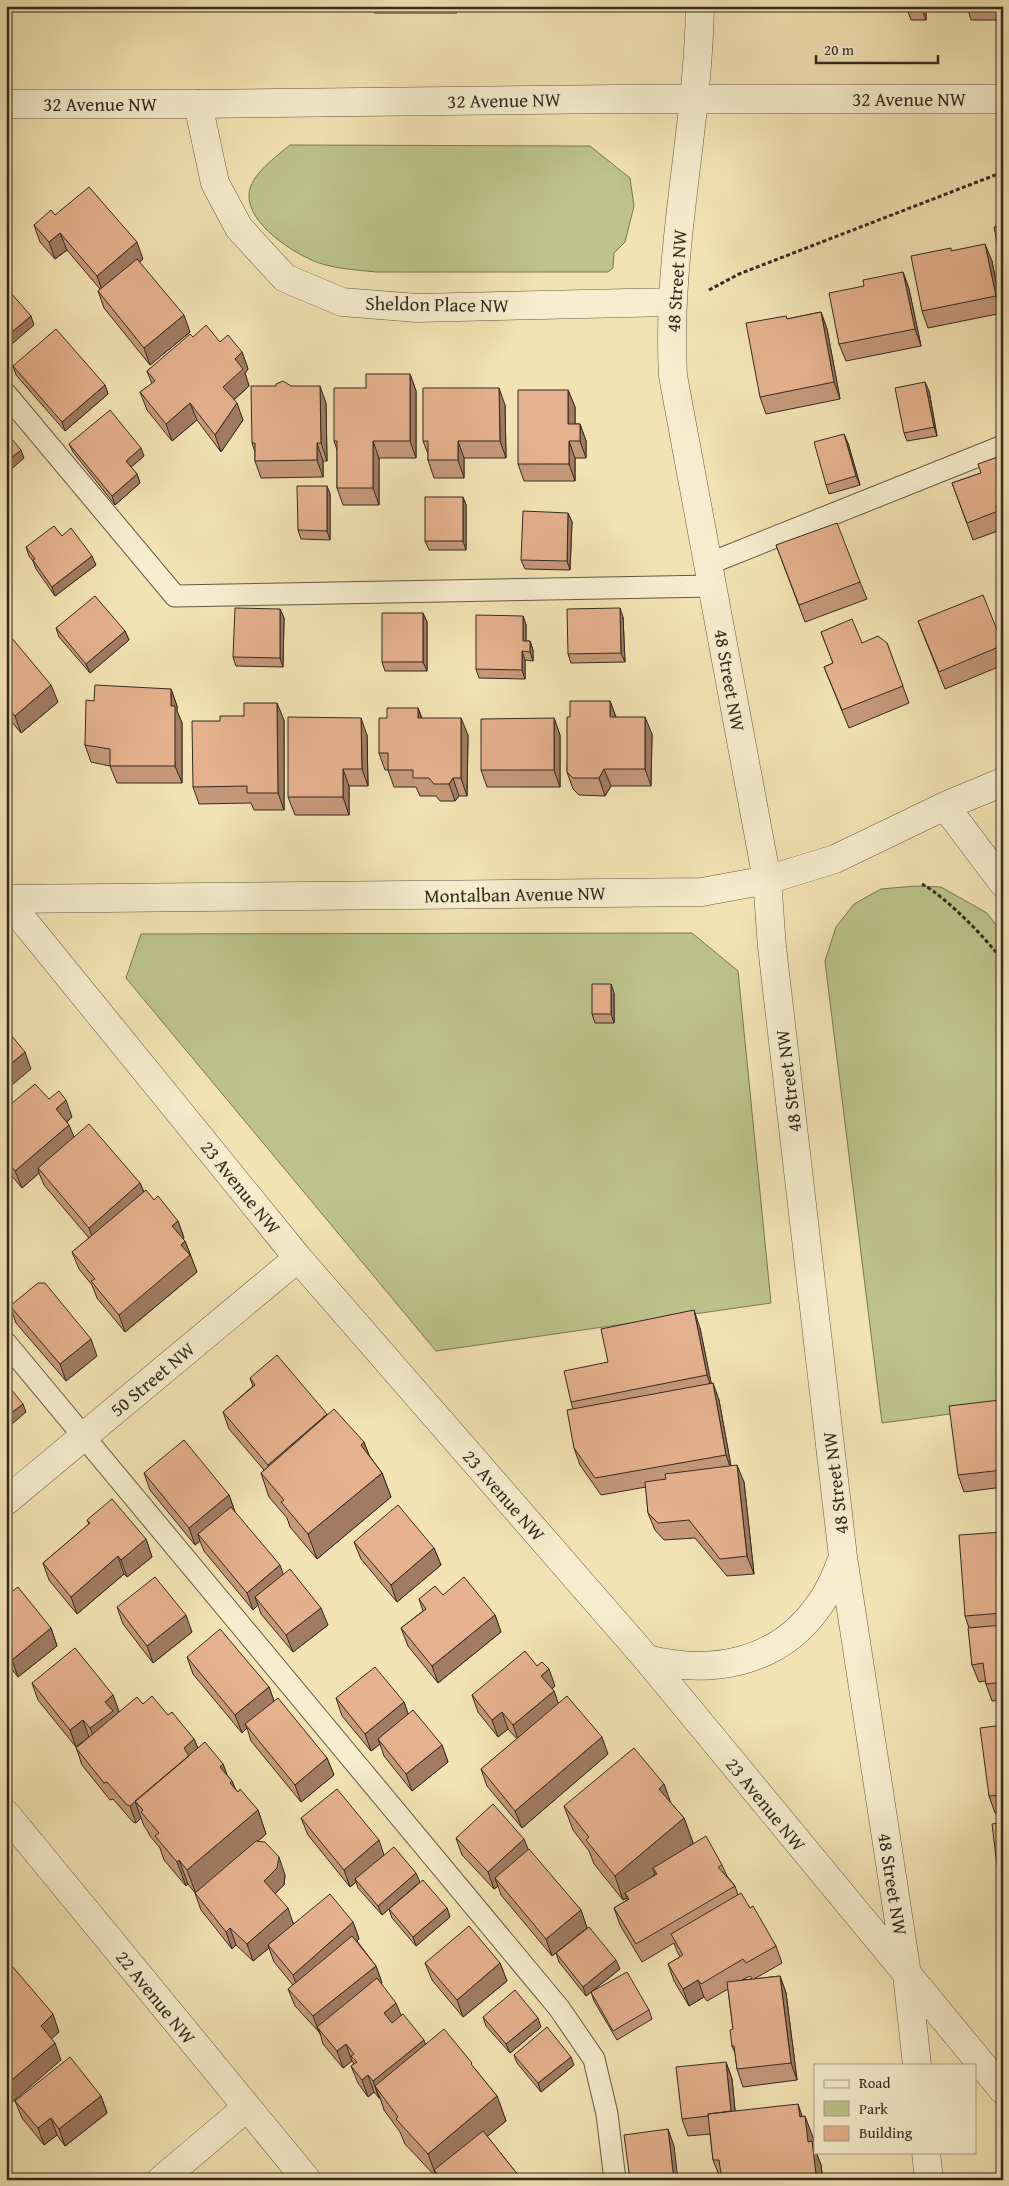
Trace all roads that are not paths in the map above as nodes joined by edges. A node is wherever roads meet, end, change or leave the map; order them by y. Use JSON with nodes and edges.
{"nodes":[{"id":1,"x":700,"y":6,"type":"edge"},
{"id":2,"x":694,"y":99,"type":"junction"},
{"id":3,"x":1003,"y":99,"type":"edge"},
{"id":4,"x":6,"y":104,"type":"edge"},
{"id":5,"x":198,"y":104,"type":"junction"},
{"id":6,"x":672,"y":302,"type":"junction"},
{"id":7,"x":6,"y":394,"type":"edge"},
{"id":8,"x":1003,"y":446,"type":"edge"},
{"id":9,"x":710,"y":575,"type":"junction"},
{"id":10,"x":1003,"y":782,"type":"edge"},
{"id":11,"x":945,"y":806,"type":"junction"},
{"id":12,"x":767,"y":880,"type":"junction"},
{"id":13,"x":1003,"y":883,"type":"edge"},
{"id":14,"x":7,"y":899,"type":"edge"},
{"id":15,"x":298,"y":1258,"type":"junction"},
{"id":16,"x":6,"y":1343,"type":"edge"},
{"id":17,"x":84,"y":1436,"type":"junction"},
{"id":18,"x":6,"y":1501,"type":"edge"},
{"id":19,"x":843,"y":1557,"type":"junction"},
{"id":20,"x":647,"y":1659,"type":"junction"},
{"id":21,"x":6,"y":1814,"type":"edge"},
{"id":22,"x":907,"y":1974,"type":"junction"},
{"id":23,"x":917,"y":2064,"type":"edge"},
{"id":24,"x":1003,"y":2090,"type":"edge"},
{"id":25,"x":246,"y":2108,"type":"junction"},
{"id":26,"x":926,"y":2154,"type":"edge"},
{"id":27,"x":161,"y":2180,"type":"edge"},
{"id":28,"x":307,"y":2180,"type":"edge"},
{"id":29,"x":615,"y":2180,"type":"edge"},
{"id":30,"x":929,"y":2180,"type":"edge"}],
"edges":[{"from":1,"to":2,"type":"street"},
{"from":2,"to":3,"type":"street","name":"32 Avenue NW"},
{"from":2,"to":5,"type":"street","name":"32 Avenue NW"},
{"from":2,"to":6,"type":"street","name":"48 Street NW"},
{"from":4,"to":5,"type":"street","name":"32 Avenue NW"},
{"from":5,"to":6,"type":"street","name":"Sheldon Place NW"},
{"from":6,"to":9,"type":"street","name":"48 Street NW"},
{"from":7,"to":9,"type":"lane"},
{"from":8,"to":9,"type":"lane"},
{"from":9,"to":12,"type":"street","name":"48 Street NW"},
{"from":10,"to":11,"type":"street","name":"Montalban Avenue NW"},
{"from":11,"to":12,"type":"street","name":"Montalban Avenue NW"},
{"from":11,"to":13,"type":"street"},
{"from":12,"to":14,"type":"street","name":"Montalban Avenue NW"},
{"from":12,"to":19,"type":"street","name":"48 Street NW"},
{"from":14,"to":15,"type":"street","name":"23 Avenue NW"},
{"from":15,"to":17,"type":"street","name":"50 Street NW"},
{"from":15,"to":20,"type":"street","name":"23 Avenue NW"},
{"from":16,"to":17,"type":"lane"},
{"from":17,"to":18,"type":"street","name":"50 Street NW"},
{"from":17,"to":29,"type":"lane"},
{"from":19,"to":20,"type":"street"},
{"from":19,"to":22,"type":"street","name":"48 Street NW"},
{"from":20,"to":22,"type":"street","name":"23 Avenue NW"},
{"from":21,"to":25,"type":"street","name":"22 Avenue NW"},
{"from":22,"to":23,"type":"street","name":"48 Street NW"},
{"from":22,"to":24,"type":"street","name":"23 Avenue NW"},
{"from":25,"to":27,"type":"street"},
{"from":25,"to":28,"type":"street","name":"22 Avenue NW"},
{"from":26,"to":30,"type":"street"}]}
